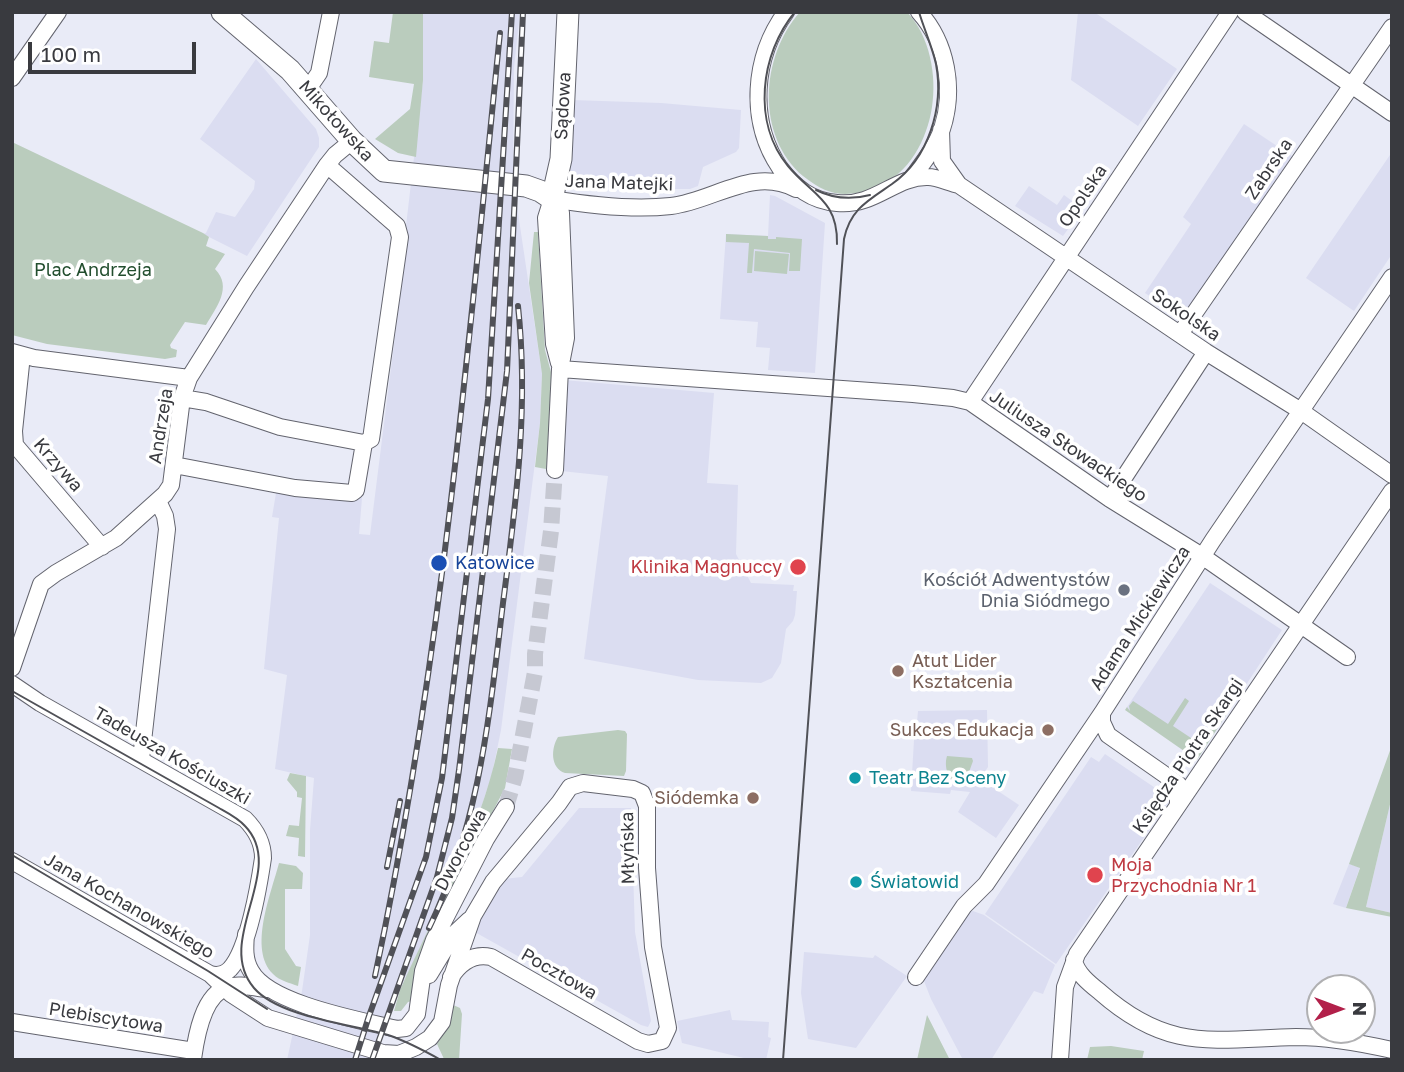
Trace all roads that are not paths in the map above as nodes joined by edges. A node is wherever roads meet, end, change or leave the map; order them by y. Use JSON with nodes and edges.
{"nodes":[{"id":1,"x":58,"y":12,"type":"edge"},
{"id":2,"x":222,"y":12,"type":"edge"},
{"id":3,"x":331,"y":12,"type":"edge"},
{"id":4,"x":568,"y":12,"type":"edge"},
{"id":5,"x":786,"y":12,"type":"edge"},
{"id":6,"x":919,"y":12,"type":"edge"},
{"id":7,"x":1230,"y":12,"type":"edge"},
{"id":8,"x":1245,"y":12,"type":"edge"},
{"id":9,"x":1392,"y":27,"type":"edge"},
{"id":10,"x":12,"y":78,"type":"edge"},
{"id":11,"x":1351,"y":85,"type":"junction"},
{"id":12,"x":309,"y":89,"type":"junction"},
{"id":13,"x":1392,"y":113,"type":"edge"},
{"id":14,"x":941,"y":130,"type":"junction"},
{"id":15,"x":352,"y":141,"type":"junction"},
{"id":16,"x":327,"y":165,"type":"junction"},
{"id":17,"x":911,"y":179,"type":"junction"},
{"id":18,"x":959,"y":185,"type":"junction"},
{"id":19,"x":804,"y":194,"type":"junction"},
{"id":20,"x":552,"y":199,"type":"junction"},
{"id":21,"x":1066,"y":257,"type":"junction"},
{"id":22,"x":1392,"y":277,"type":"edge"},
{"id":23,"x":1180,"y":334,"type":"junction"},
{"id":24,"x":1206,"y":352,"type":"junction"},
{"id":25,"x":17,"y":354,"type":"edge"},
{"id":26,"x":560,"y":369,"type":"junction"},
{"id":27,"x":190,"y":378,"type":"junction"},
{"id":28,"x":182,"y":398,"type":"junction"},
{"id":29,"x":970,"y":402,"type":"junction"},
{"id":30,"x":1301,"y":411,"type":"junction"},
{"id":31,"x":365,"y":443,"type":"junction"},
{"id":32,"x":174,"y":465,"type":"junction"},
{"id":33,"x":555,"y":470,"type":"tunnel mouth"},
{"id":34,"x":1392,"y":475,"type":"edge"},
{"id":35,"x":1392,"y":491,"type":"edge"},
{"id":36,"x":1110,"y":499,"type":"junction"},
{"id":37,"x":158,"y":501,"type":"junction"},
{"id":38,"x":102,"y":547,"type":"junction"},
{"id":39,"x":1202,"y":556,"type":"junction"},
{"id":40,"x":1300,"y":625,"type":"junction"},
{"id":41,"x":1347,"y":657,"type":"dead end"},
{"id":42,"x":12,"y":668,"type":"edge"},
{"id":43,"x":12,"y":684,"type":"edge"},
{"id":44,"x":1102,"y":713,"type":"junction"},
{"id":45,"x":141,"y":759,"type":"junction"},
{"id":46,"x":1178,"y":805,"type":"junction"},
{"id":47,"x":506,"y":807,"type":"tunnel mouth"},
{"id":48,"x":12,"y":861,"type":"edge"},
{"id":49,"x":450,"y":913,"type":"junction"},
{"id":50,"x":473,"y":916,"type":"junction"},
{"id":51,"x":246,"y":934,"type":"junction"},
{"id":52,"x":1074,"y":960,"type":"junction"},
{"id":53,"x":436,"y":962,"type":"junction"},
{"id":54,"x":210,"y":974,"type":"junction"},
{"id":55,"x":451,"y":977,"type":"junction"},
{"id":56,"x":916,"y":977,"type":"dead end"},
{"id":57,"x":224,"y":988,"type":"junction"},
{"id":58,"x":267,"y":989,"type":"junction"},
{"id":59,"x":421,"y":992,"type":"junction"},
{"id":60,"x":446,"y":996,"type":"junction"},
{"id":61,"x":1064,"y":999,"type":"junction"},
{"id":62,"x":1111,"y":1002,"type":"junction"},
{"id":63,"x":12,"y":1022,"type":"edge"},
{"id":64,"x":651,"y":1044,"type":"joint"},
{"id":65,"x":1392,"y":1050,"type":"edge"},
{"id":66,"x":193,"y":1056,"type":"edge"},
{"id":67,"x":1060,"y":1060,"type":"edge"}],
"edges":[{"from":1,"to":10,"type":"street"},
{"from":2,"to":12,"type":"main road","name":"Mikołowska"},
{"from":3,"to":12,"type":"street"},
{"from":4,"to":20,"type":"main road","name":"Sądowa"},
{"from":5,"to":19,"type":"street"},
{"from":6,"to":14,"type":"street"},
{"from":7,"to":21,"type":"street","name":"Opolska"},
{"from":8,"to":11,"type":"street"},
{"from":9,"to":11,"type":"street","name":"Zabrska"},
{"from":11,"to":13,"type":"street"},
{"from":11,"to":23,"type":"street","name":"Zabrska"},
{"from":12,"to":15,"type":"main road","name":"Mikołowska"},
{"from":14,"to":17,"type":"street"},
{"from":14,"to":18,"type":"street","name":"Sokolska"},
{"from":15,"to":16,"type":"street","name":"Andrzeja"},
{"from":15,"to":20,"type":"main road","name":"Mikołowska"},
{"from":16,"to":27,"type":"street","name":"Andrzeja"},
{"from":16,"to":31,"type":"street"},
{"from":17,"to":18,"type":"street","name":"Sokolska"},
{"from":17,"to":19,"type":"street","name":"Jana Matejki"},
{"from":18,"to":21,"type":"street","name":"Sokolska"},
{"from":19,"to":20,"type":"street","name":"Jana Matejki"},
{"from":20,"to":26,"type":"street"},
{"from":21,"to":23,"type":"street","name":"Sokolska"},
{"from":21,"to":29,"type":"street","name":"Opolska"},
{"from":22,"to":30,"type":"street","name":"Adama Mickiewicza"},
{"from":23,"to":24,"type":"street","name":"Sokolska"},
{"from":24,"to":30,"type":"street","name":"Sokolska"},
{"from":24,"to":36,"type":"street"},
{"from":25,"to":27,"type":"street"},
{"from":25,"to":38,"type":"street","name":"Krzywa"},
{"from":26,"to":29,"type":"street","name":"Juliusza Słowackiego"},
{"from":26,"to":33,"type":"street"},
{"from":27,"to":28,"type":"street","name":"Andrzeja"},
{"from":28,"to":31,"type":"street"},
{"from":28,"to":32,"type":"street","name":"Andrzeja"},
{"from":29,"to":36,"type":"street","name":"Juliusza Słowackiego"},
{"from":30,"to":34,"type":"street","name":"Sokolska"},
{"from":30,"to":39,"type":"street","name":"Adama Mickiewicza"},
{"from":31,"to":32,"type":"street"},
{"from":32,"to":37,"type":"street","name":"Andrzeja"},
{"from":35,"to":40,"type":"street","name":"Księdza Piotra Skargi"},
{"from":36,"to":39,"type":"street","name":"Juliusza Słowackiego"},
{"from":37,"to":38,"type":"street"},
{"from":37,"to":45,"type":"street"},
{"from":38,"to":42,"type":"street"},
{"from":39,"to":40,"type":"street","name":"Juliusza Słowackiego"},
{"from":39,"to":44,"type":"street","name":"Adama Mickiewicza"},
{"from":40,"to":41,"type":"street","name":"Juliusza Słowackiego"},
{"from":40,"to":46,"type":"street","name":"Księdza Piotra Skargi"},
{"from":43,"to":45,"type":"street","name":"Tadeusza Kościuszki"},
{"from":44,"to":46,"type":"street"},
{"from":44,"to":56,"type":"street","name":"Adama Mickiewicza"},
{"from":45,"to":51,"type":"street","name":"Tadeusza Kościuszki"},
{"from":46,"to":52,"type":"street","name":"Księdza Piotra Skargi"},
{"from":47,"to":49,"type":"street","name":"Dworcowa"},
{"from":48,"to":54,"type":"street","name":"Jana Kochanowskiego"},
{"from":49,"to":53,"type":"street","name":"Dworcowa"},
{"from":49,"to":59,"type":"street","name":"Dworcowa"},
{"from":50,"to":53,"type":"street","name":"Dworcowa"},
{"from":50,"to":55,"type":"street"},
{"from":50,"to":64,"type":"street","name":"Młyńska"},
{"from":51,"to":54,"type":"street","name":"Tadeusza Kościuszki"},
{"from":51,"to":58,"type":"street","name":"Tadeusza Kościuszki"},
{"from":52,"to":61,"type":"street","name":"Księdza Piotra Skargi"},
{"from":52,"to":62,"type":"street"},
{"from":53,"to":59,"type":"street","name":"Dworcowa"},
{"from":53,"to":60,"type":"street"},
{"from":54,"to":57,"type":"street","name":"Jana Kochanowskiego"},
{"from":55,"to":60,"type":"street"},
{"from":55,"to":64,"type":"street","name":"Pocztowa"},
{"from":57,"to":58,"type":"street"},
{"from":57,"to":60,"type":"street","name":"Jana Kochanowskiego"},
{"from":57,"to":66,"type":"street"},
{"from":58,"to":59,"type":"street","name":"Dworcowa"},
{"from":61,"to":62,"type":"street"},
{"from":61,"to":67,"type":"street","name":"Księdza Piotra Skargi"},
{"from":62,"to":65,"type":"street"},
{"from":63,"to":66,"type":"street","name":"Plebiscytowa"}]}
